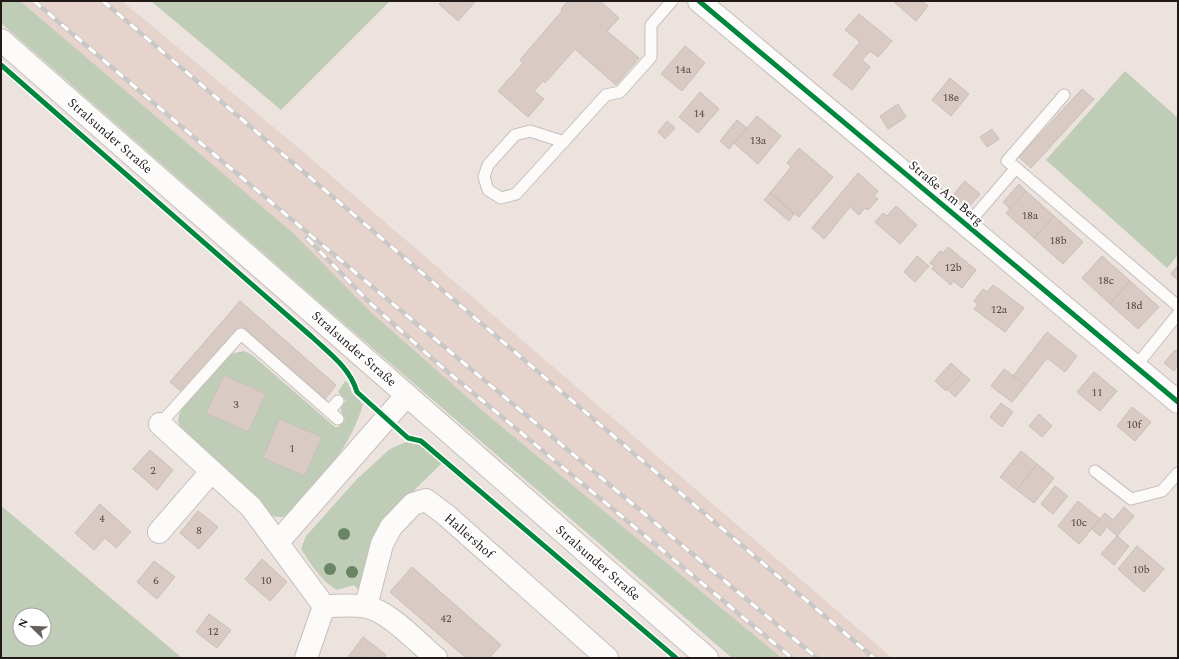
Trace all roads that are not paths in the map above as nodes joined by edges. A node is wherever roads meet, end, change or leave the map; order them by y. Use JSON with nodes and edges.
{"nodes":[{"id":1,"x":672,"y":1,"type":"edge"},
{"id":2,"x":699,"y":1,"type":"edge"},
{"id":3,"x":1,"y":40,"type":"edge"},
{"id":4,"x":1064,"y":95,"type":"dead end"},
{"id":5,"x":564,"y":142,"type":"junction"},
{"id":6,"x":1016,"y":168,"type":"junction"},
{"id":7,"x":967,"y":225,"type":"junction"},
{"id":8,"x":1178,"y":306,"type":"edge"},
{"id":9,"x":1178,"y":314,"type":"edge"},
{"id":10,"x":1136,"y":366,"type":"junction"},
{"id":11,"x":406,"y":396,"type":"junction"},
{"id":12,"x":338,"y":401,"type":"dead end"},
{"id":13,"x":1178,"y":402,"type":"edge"},
{"id":14,"x":329,"y":411,"type":"junction"},
{"id":15,"x":338,"y":419,"type":"dead end"},
{"id":16,"x":160,"y":424,"type":"joint"},
{"id":17,"x":1095,"y":471,"type":"dead end"},
{"id":18,"x":212,"y":472,"type":"junction"},
{"id":19,"x":1178,"y":473,"type":"edge"},
{"id":20,"x":159,"y":532,"type":"dead end"},
{"id":21,"x":278,"y":542,"type":"junction"},
{"id":22,"x":324,"y":606,"type":"junction"},
{"id":23,"x":366,"y":606,"type":"junction"},
{"id":24,"x":306,"y":658,"type":"edge"},
{"id":25,"x":436,"y":658,"type":"edge"},
{"id":26,"x":607,"y":658,"type":"edge"},
{"id":27,"x":707,"y":658,"type":"edge"}],
"edges":[{"from":1,"to":5,"type":"lane"},
{"from":2,"to":7,"type":"street","name":"Straße Am Berg"},
{"from":3,"to":11,"type":"street","name":"Stralsunder Straße"},
{"from":4,"to":6,"type":"lane"},
{"from":5,"to":5,"type":"lane"},
{"from":6,"to":7,"type":"lane"},
{"from":6,"to":8,"type":"lane"},
{"from":7,"to":10,"type":"street","name":"Straße Am Berg"},
{"from":9,"to":10,"type":"lane"},
{"from":10,"to":13,"type":"street","name":"Straße Am Berg"},
{"from":11,"to":21,"type":"street"},
{"from":11,"to":27,"type":"street","name":"Stralsunder Straße"},
{"from":12,"to":14,"type":"lane"},
{"from":14,"to":15,"type":"lane"},
{"from":14,"to":16,"type":"lane"},
{"from":16,"to":18,"type":"street"},
{"from":17,"to":19,"type":"lane"},
{"from":18,"to":20,"type":"street"},
{"from":18,"to":21,"type":"street"},
{"from":21,"to":22,"type":"street"},
{"from":22,"to":23,"type":"street"},
{"from":22,"to":24,"type":"street"},
{"from":23,"to":25,"type":"street"},
{"from":23,"to":26,"type":"street","name":"Hallershof"}]}
